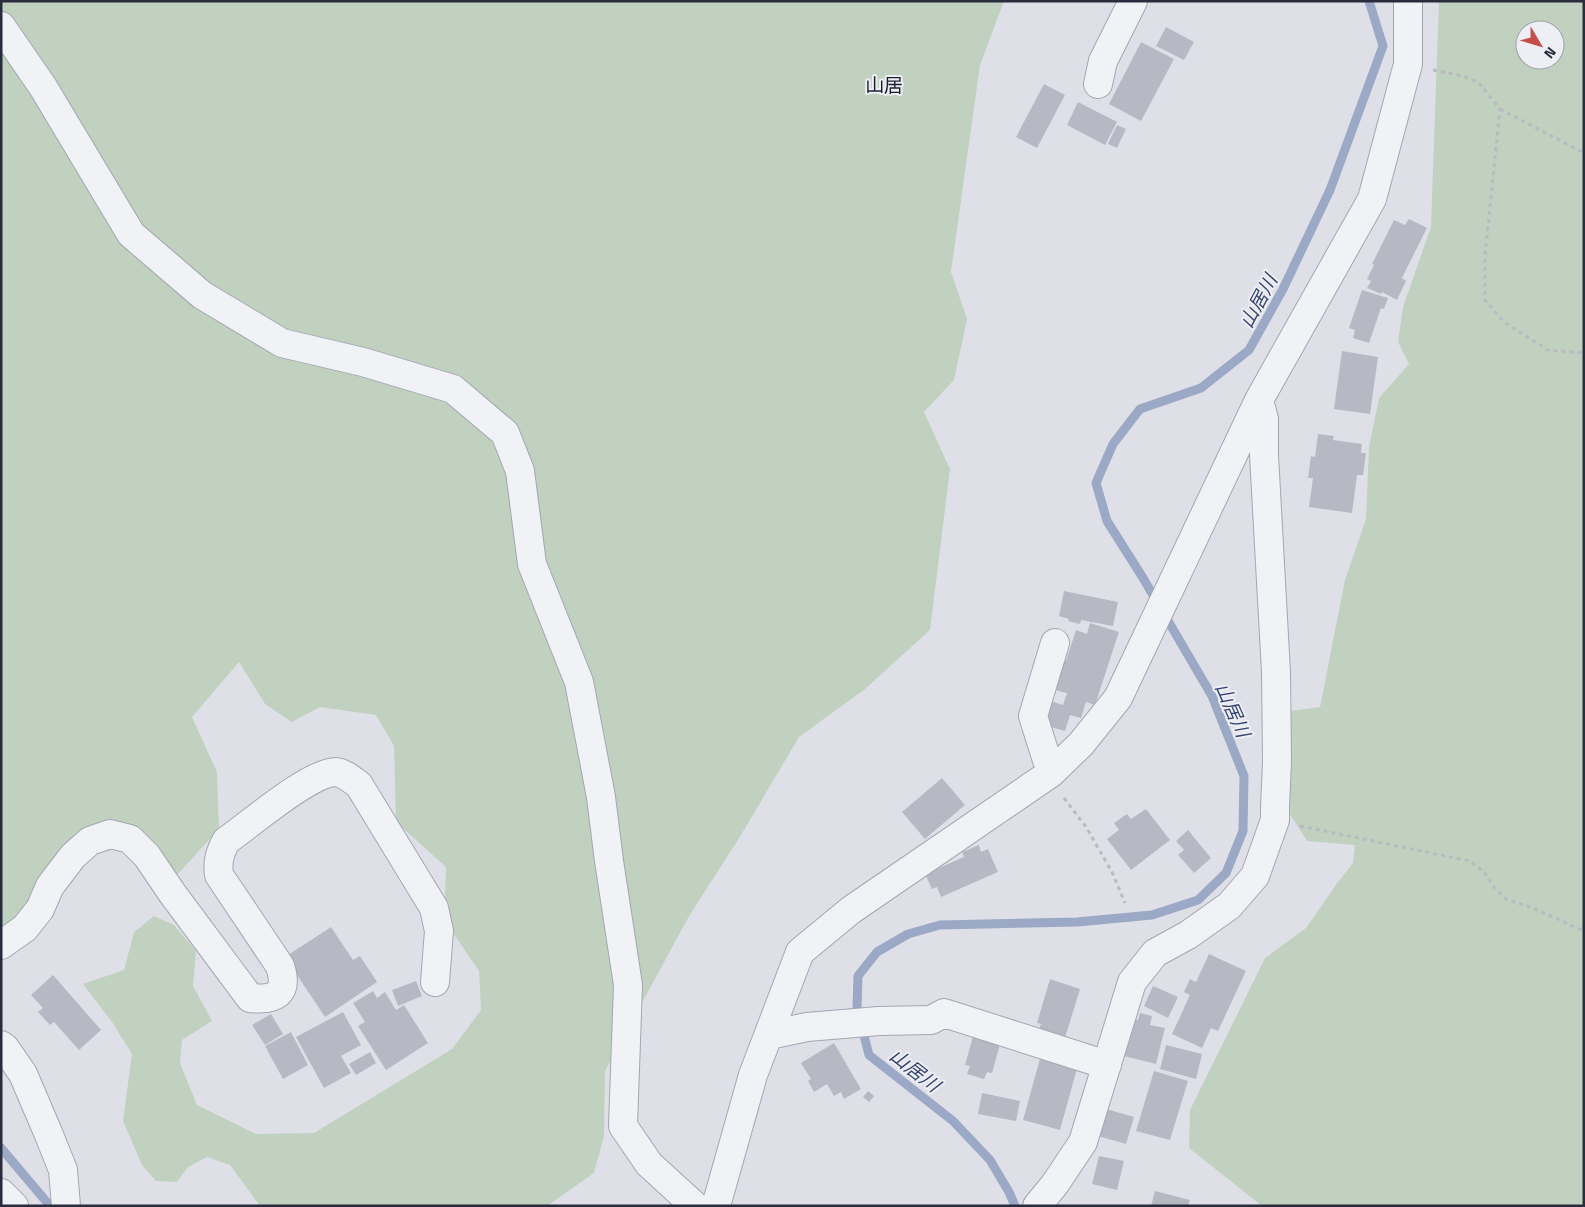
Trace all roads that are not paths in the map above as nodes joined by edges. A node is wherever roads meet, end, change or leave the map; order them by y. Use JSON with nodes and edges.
{"nodes":[{"id":1,"x":1132,"y":1,"type":"edge"},
{"id":2,"x":1408,"y":1,"type":"edge"},
{"id":3,"x":1,"y":26,"type":"edge"},
{"id":4,"x":1098,"y":84,"type":"dead end"},
{"id":5,"x":1259,"y":400,"type":"junction"},
{"id":6,"x":1055,"y":643,"type":"dead end"},
{"id":7,"x":1051,"y":773,"type":"junction"},
{"id":8,"x":1,"y":945,"type":"edge"},
{"id":9,"x":435,"y":982,"type":"dead end"},
{"id":10,"x":768,"y":1035,"type":"junction"},
{"id":11,"x":1,"y":1045,"type":"edge"},
{"id":12,"x":1107,"y":1065,"type":"junction"},
{"id":13,"x":1,"y":1193,"type":"edge"},
{"id":14,"x":14,"y":1206,"type":"edge"},
{"id":15,"x":66,"y":1206,"type":"edge"},
{"id":16,"x":694,"y":1206,"type":"edge"},
{"id":17,"x":716,"y":1206,"type":"edge"},
{"id":18,"x":1037,"y":1206,"type":"edge"}],
"edges":[{"from":1,"to":4,"type":"street"},
{"from":2,"to":5,"type":"street"},
{"from":3,"to":16,"type":"street"},
{"from":5,"to":7,"type":"street"},
{"from":5,"to":12,"type":"street"},
{"from":6,"to":7,"type":"street"},
{"from":7,"to":10,"type":"street"},
{"from":8,"to":9,"type":"street"},
{"from":10,"to":12,"type":"street"},
{"from":10,"to":17,"type":"street"},
{"from":11,"to":15,"type":"street"},
{"from":12,"to":18,"type":"street"},
{"from":13,"to":14,"type":"street"}]}
